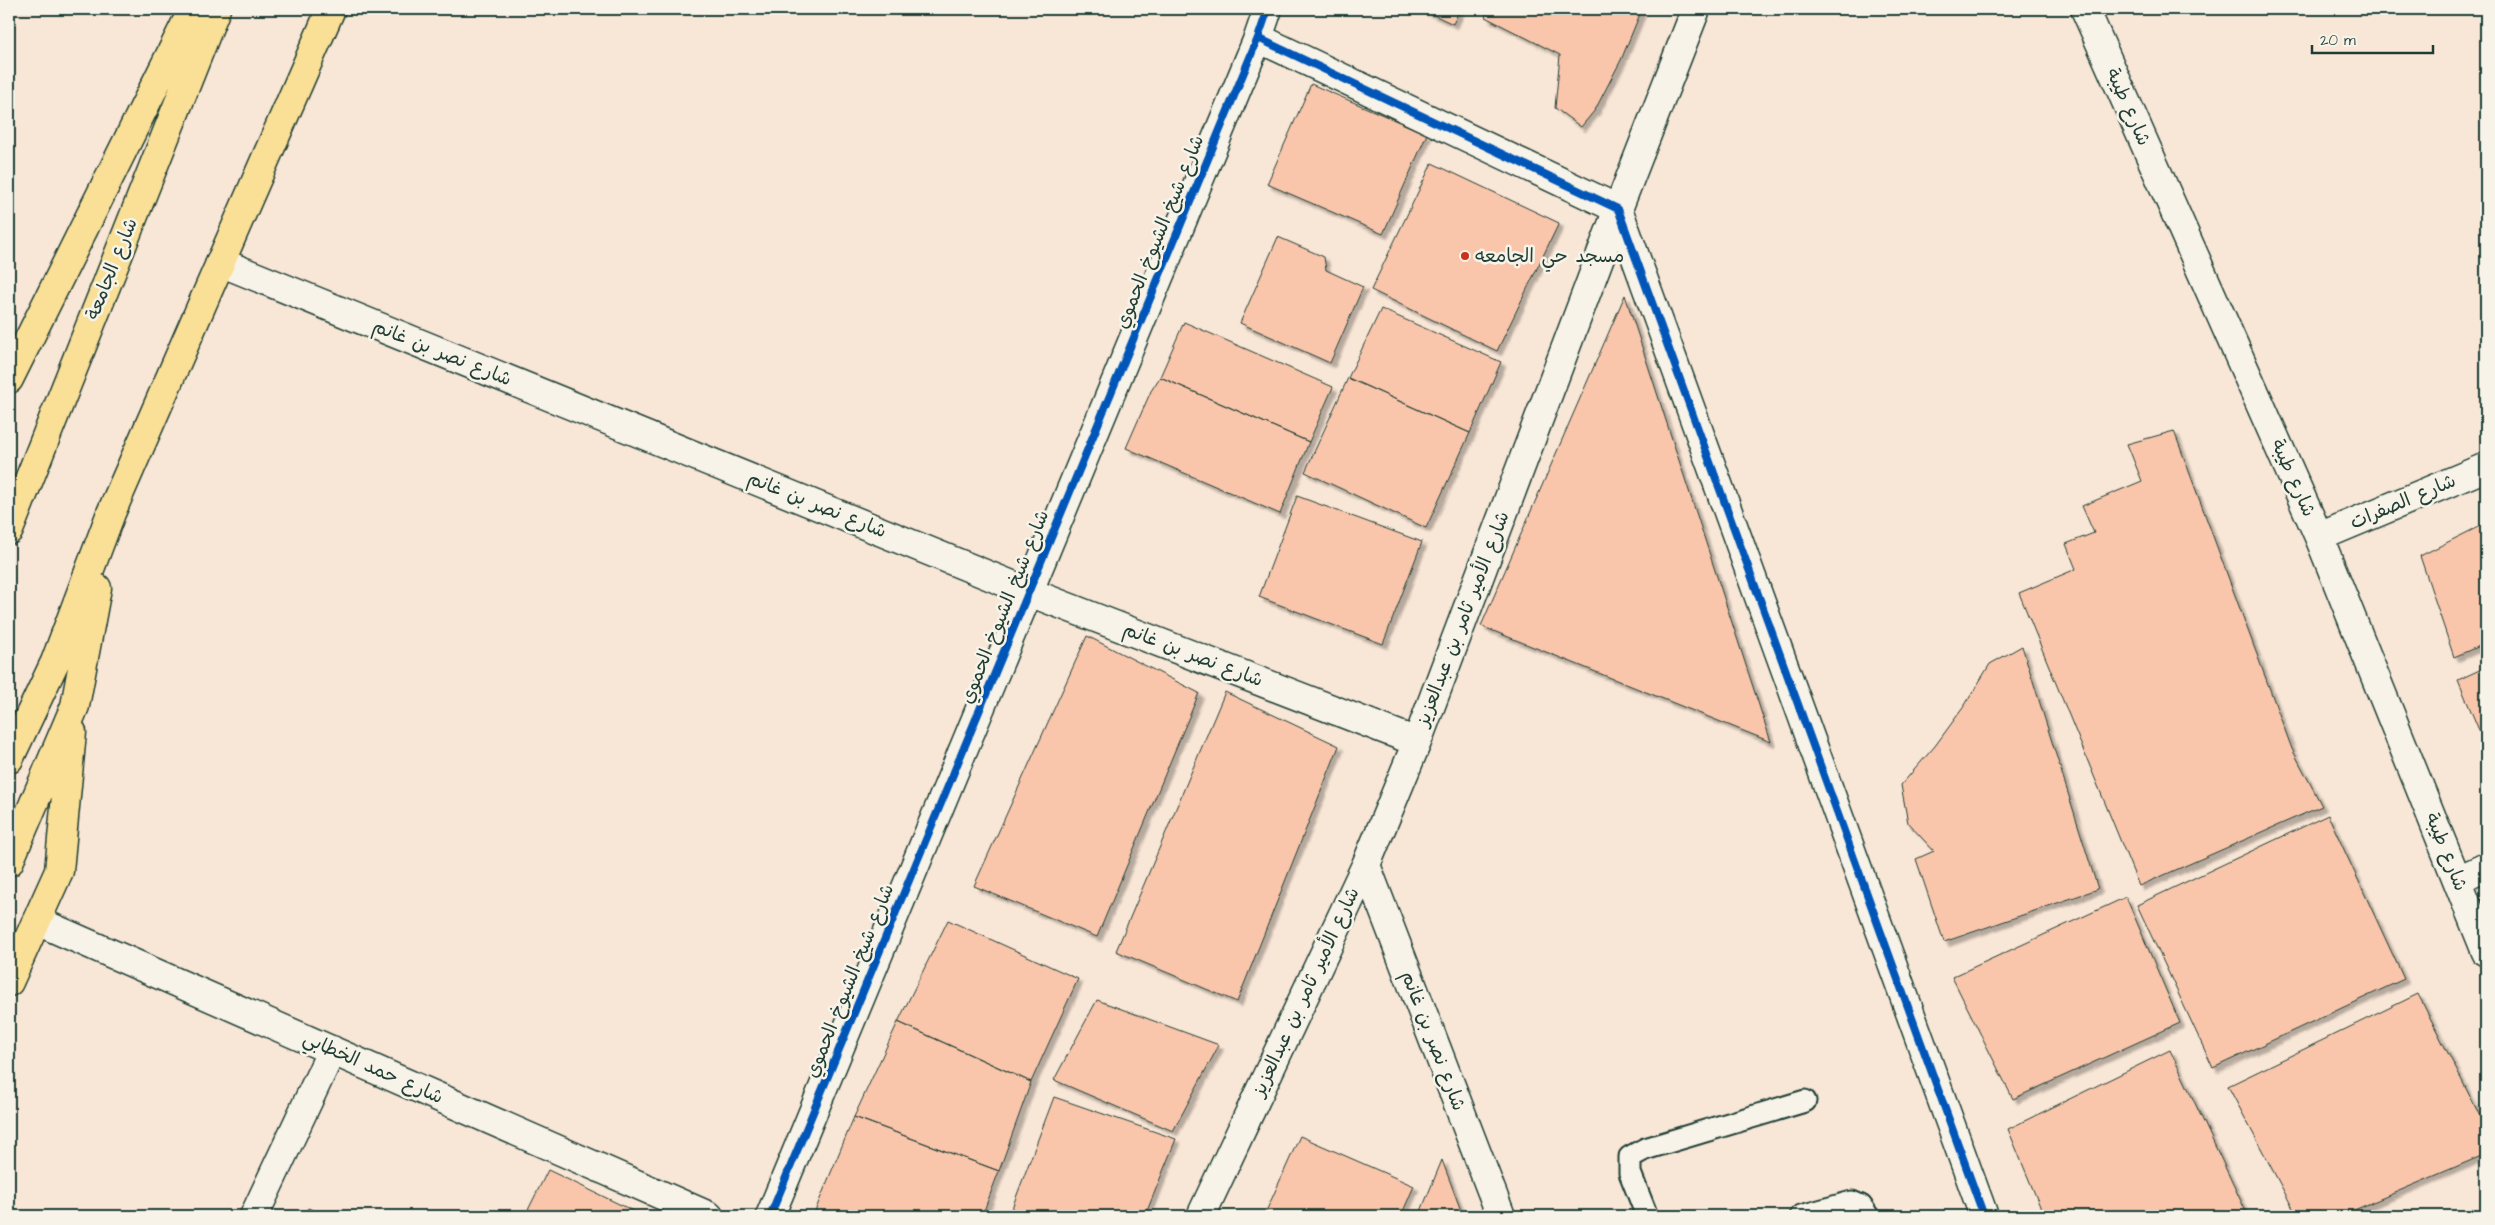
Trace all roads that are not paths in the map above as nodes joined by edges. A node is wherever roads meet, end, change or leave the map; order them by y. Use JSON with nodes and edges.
{"nodes":[{"id":1,"x":193,"y":9,"type":"edge"},
{"id":2,"x":216,"y":9,"type":"edge"},
{"id":3,"x":330,"y":9,"type":"edge"},
{"id":4,"x":1268,"y":9,"type":"edge"},
{"id":5,"x":1696,"y":9,"type":"edge"},
{"id":6,"x":2085,"y":9,"type":"edge"},
{"id":7,"x":1258,"y":38,"type":"junction"},
{"id":8,"x":1618,"y":209,"type":"junction"},
{"id":9,"x":220,"y":262,"type":"junction"},
{"id":10,"x":9,"y":379,"type":"edge"},
{"id":11,"x":2486,"y":467,"type":"edge"},
{"id":12,"x":111,"y":513,"type":"junction"},
{"id":13,"x":9,"y":530,"type":"edge"},
{"id":14,"x":2319,"y":537,"type":"junction"},
{"id":15,"x":1029,"y":592,"type":"junction"},
{"id":16,"x":75,"y":706,"type":"junction"},
{"id":17,"x":1417,"y":742,"type":"junction"},
{"id":18,"x":9,"y":759,"type":"edge"},
{"id":19,"x":9,"y":862,"type":"edge"},
{"id":20,"x":1366,"y":865,"type":"junction"},
{"id":21,"x":2486,"y":867,"type":"edge"},
{"id":22,"x":2458,"y":880,"type":"junction"},
{"id":23,"x":37,"y":921,"type":"junction"},
{"id":24,"x":2486,"y":952,"type":"edge"},
{"id":25,"x":9,"y":982,"type":"edge"},
{"id":26,"x":332,"y":1050,"type":"junction"},
{"id":27,"x":1805,"y":1101,"type":"dead end"},
{"id":28,"x":254,"y":1216,"type":"edge"},
{"id":29,"x":709,"y":1216,"type":"edge"},
{"id":30,"x":770,"y":1216,"type":"edge"},
{"id":31,"x":1202,"y":1216,"type":"edge"},
{"id":32,"x":1501,"y":1216,"type":"edge"},
{"id":33,"x":1647,"y":1216,"type":"edge"},
{"id":34,"x":1801,"y":1216,"type":"edge"},
{"id":35,"x":1868,"y":1216,"type":"edge"},
{"id":36,"x":1984,"y":1216,"type":"edge"}],
"edges":[{"from":1,"to":10,"type":"main road"},
{"from":2,"to":13,"type":"main road","name":"شارع الجامعة"},
{"from":3,"to":9,"type":"main road"},
{"from":4,"to":7,"type":"street","name":"شارع شيخ الشيوخ الحموي"},
{"from":5,"to":8,"type":"street","name":"شارع الأمير ثامر بن عبدالعزيز"},
{"from":6,"to":14,"type":"street","name":"شارع طيبة"},
{"from":7,"to":8,"type":"street"},
{"from":7,"to":15,"type":"street","name":"شارع شيخ الشيوخ الحموي"},
{"from":8,"to":17,"type":"street","name":"شارع الأمير ثامر بن عبدالعزيز"},
{"from":8,"to":36,"type":"street"},
{"from":9,"to":12,"type":"main road"},
{"from":9,"to":15,"type":"street","name":"شارع نصر بن غانم"},
{"from":11,"to":14,"type":"street","name":"شارع الصفرات"},
{"from":12,"to":16,"type":"main road"},
{"from":12,"to":18,"type":"main road"},
{"from":14,"to":22,"type":"street","name":"شارع طيبة"},
{"from":15,"to":17,"type":"street","name":"شارع نصر بن غانم"},
{"from":15,"to":30,"type":"street","name":"شارع شيخ الشيوخ الحموي"},
{"from":16,"to":19,"type":"main road"},
{"from":16,"to":23,"type":"main road"},
{"from":17,"to":20,"type":"street","name":"شارع الأمير ثامر بن عبدالعزيز"},
{"from":20,"to":31,"type":"street","name":"شارع الأمير ثامر بن عبدالعزيز"},
{"from":20,"to":32,"type":"street","name":"شارع نصر بن غانم"},
{"from":21,"to":22,"type":"street"},
{"from":22,"to":24,"type":"street","name":"شارع طيبة"},
{"from":23,"to":25,"type":"main road"},
{"from":23,"to":26,"type":"street","name":"شارع حمد الخطابي"},
{"from":26,"to":28,"type":"street"},
{"from":26,"to":29,"type":"street","name":"شارع حمد الخطابي"},
{"from":27,"to":33,"type":"lane"},
{"from":34,"to":35,"type":"lane"}]}
